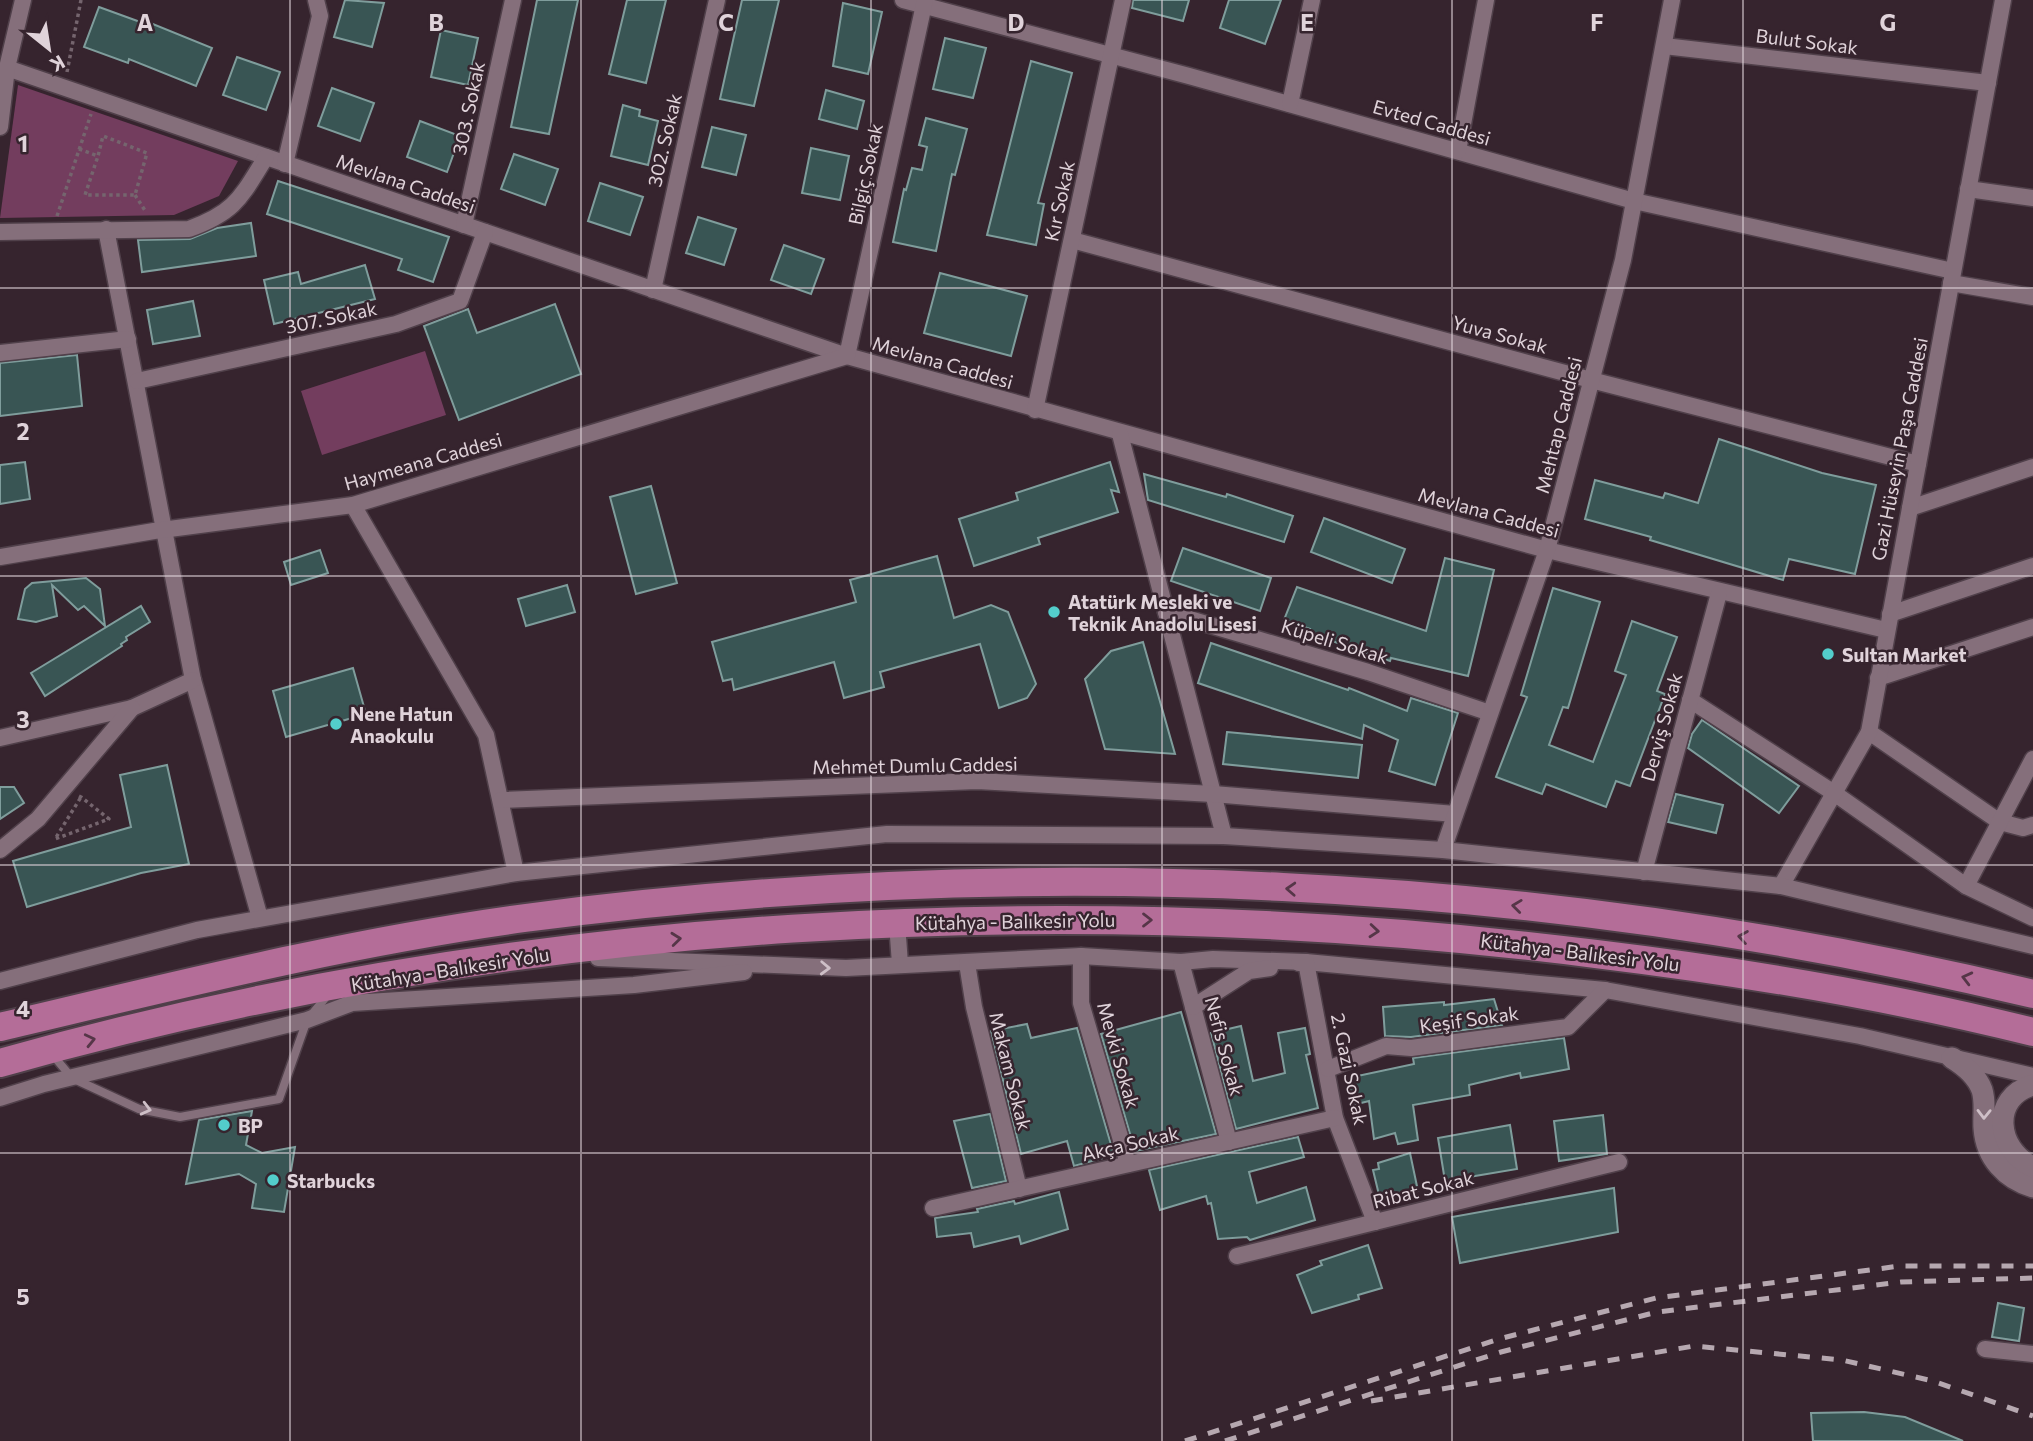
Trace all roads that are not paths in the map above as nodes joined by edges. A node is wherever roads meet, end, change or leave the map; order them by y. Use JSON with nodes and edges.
{"nodes":[{"id":1,"x":23,"y":0,"type":"edge"},
{"id":2,"x":316,"y":0,"type":"edge"},
{"id":3,"x":513,"y":0,"type":"edge"},
{"id":4,"x":717,"y":0,"type":"edge"},
{"id":5,"x":903,"y":0,"type":"edge"},
{"id":6,"x":1123,"y":0,"type":"edge"},
{"id":7,"x":1312,"y":0,"type":"edge"},
{"id":8,"x":1486,"y":0,"type":"edge"},
{"id":9,"x":1672,"y":0,"type":"edge"},
{"id":10,"x":2003,"y":0,"type":"edge"},
{"id":11,"x":924,"y":3,"type":"edge"},
{"id":12,"x":1664,"y":46,"type":"junction"},
{"id":13,"x":1112,"y":55,"type":"junction"},
{"id":14,"x":7,"y":68,"type":"junction"},
{"id":15,"x":1988,"y":83,"type":"junction"},
{"id":16,"x":1290,"y":104,"type":"junction"},
{"id":17,"x":0,"y":127,"type":"edge"},
{"id":18,"x":1458,"y":151,"type":"junction"},
{"id":19,"x":266,"y":157,"type":"junction"},
{"id":20,"x":285,"y":164,"type":"junction"},
{"id":21,"x":1968,"y":189,"type":"junction"},
{"id":22,"x":2033,"y":198,"type":"edge"},
{"id":23,"x":1634,"y":201,"type":"junction"},
{"id":24,"x":464,"y":225,"type":"junction"},
{"id":25,"x":106,"y":229,"type":"junction"},
{"id":26,"x":0,"y":232,"type":"edge"},
{"id":27,"x":485,"y":232,"type":"junction"},
{"id":28,"x":1072,"y":240,"type":"junction"},
{"id":29,"x":1952,"y":277,"type":"junction"},
{"id":30,"x":653,"y":290,"type":"junction"},
{"id":31,"x":2033,"y":298,"type":"edge"},
{"id":32,"x":128,"y":339,"type":"junction"},
{"id":33,"x":0,"y":353,"type":"edge"},
{"id":34,"x":847,"y":356,"type":"junction"},
{"id":35,"x":1591,"y":380,"type":"junction"},
{"id":36,"x":136,"y":381,"type":"junction"},
{"id":37,"x":1035,"y":410,"type":"junction"},
{"id":38,"x":1120,"y":434,"type":"junction"},
{"id":39,"x":1918,"y":464,"type":"junction"},
{"id":40,"x":2033,"y":467,"type":"edge"},
{"id":41,"x":354,"y":505,"type":"junction"},
{"id":42,"x":1910,"y":508,"type":"junction"},
{"id":43,"x":166,"y":530,"type":"junction"},
{"id":44,"x":1547,"y":550,"type":"junction"},
{"id":45,"x":0,"y":557,"type":"edge"},
{"id":46,"x":2026,"y":568,"type":"edge"},
{"id":47,"x":2033,"y":583,"type":"edge"},
{"id":48,"x":1719,"y":593,"type":"junction"},
{"id":49,"x":1166,"y":612,"type":"junction"},
{"id":50,"x":1890,"y":614,"type":"junction"},
{"id":51,"x":2033,"y":627,"type":"edge"},
{"id":52,"x":1886,"y":631,"type":"junction"},
{"id":53,"x":1878,"y":678,"type":"junction"},
{"id":54,"x":193,"y":680,"type":"junction"},
{"id":55,"x":1690,"y":700,"type":"junction"},
{"id":56,"x":132,"y":708,"type":"junction"},
{"id":57,"x":1490,"y":713,"type":"junction"},
{"id":58,"x":1869,"y":732,"type":"junction"},
{"id":59,"x":0,"y":738,"type":"edge"},
{"id":60,"x":2033,"y":759,"type":"edge"},
{"id":61,"x":1834,"y":793,"type":"junction"},
{"id":62,"x":1213,"y":794,"type":"junction"},
{"id":63,"x":501,"y":800,"type":"junction"},
{"id":64,"x":1455,"y":814,"type":"junction"},
{"id":65,"x":2000,"y":822,"type":"junction"},
{"id":66,"x":2033,"y":825,"type":"edge"},
{"id":67,"x":1224,"y":836,"type":"junction"},
{"id":68,"x":0,"y":850,"type":"edge"},
{"id":69,"x":1443,"y":850,"type":"junction"},
{"id":70,"x":1644,"y":872,"type":"junction"},
{"id":71,"x":516,"y":873,"type":"junction"},
{"id":72,"x":1781,"y":886,"type":"junction"},
{"id":73,"x":1966,"y":886,"type":"junction"},
{"id":74,"x":2033,"y":918,"type":"edge"},
{"id":75,"x":260,"y":919,"type":"junction"},
{"id":76,"x":897,"y":923,"type":"junction"},
{"id":77,"x":2033,"y":946,"type":"edge"},
{"id":78,"x":536,"y":955,"type":"junction"},
{"id":79,"x":1081,"y":956,"type":"junction"},
{"id":80,"x":1181,"y":961,"type":"junction"},
{"id":81,"x":1306,"y":962,"type":"junction"},
{"id":82,"x":967,"y":963,"type":"junction"},
{"id":83,"x":900,"y":964,"type":"junction"},
{"id":84,"x":791,"y":967,"type":"junction"},
{"id":85,"x":0,"y":981,"type":"edge"},
{"id":86,"x":336,"y":986,"type":"junction"},
{"id":87,"x":1605,"y":990,"type":"junction"},
{"id":88,"x":2033,"y":994,"type":"edge"},
{"id":89,"x":1193,"y":1007,"type":"junction"},
{"id":90,"x":307,"y":1020,"type":"junction"},
{"id":91,"x":0,"y":1027,"type":"edge"},
{"id":92,"x":2033,"y":1032,"type":"edge"},
{"id":93,"x":48,"y":1049,"type":"junction"},
{"id":94,"x":1952,"y":1058,"type":"junction"},
{"id":95,"x":0,"y":1063,"type":"edge"},
{"id":96,"x":1328,"y":1069,"type":"junction"},
{"id":97,"x":2033,"y":1076,"type":"edge"},
{"id":98,"x":72,"y":1078,"type":"junction"},
{"id":99,"x":2033,"y":1085,"type":"edge"},
{"id":100,"x":0,"y":1098,"type":"edge"},
{"id":101,"x":1335,"y":1118,"type":"junction"},
{"id":102,"x":1229,"y":1142,"type":"junction"},
{"id":103,"x":1619,"y":1162,"type":"dead end"},
{"id":104,"x":1128,"y":1164,"type":"junction"},
{"id":105,"x":2033,"y":1167,"type":"edge"},
{"id":106,"x":2033,"y":1187,"type":"edge"},
{"id":107,"x":1019,"y":1189,"type":"junction"},
{"id":108,"x":933,"y":1208,"type":"dead end"},
{"id":109,"x":1375,"y":1222,"type":"junction"},
{"id":110,"x":1237,"y":1256,"type":"dead end"},
{"id":111,"x":1985,"y":1349,"type":"dead end"},
{"id":112,"x":2033,"y":1354,"type":"edge"}],
"edges":[{"from":1,"to":14,"type":"street"},
{"from":2,"to":20,"type":"street"},
{"from":3,"to":24,"type":"street","name":"303. Sokak"},
{"from":4,"to":30,"type":"street","name":"302. Sokak"},
{"from":5,"to":11,"type":"street","name":"Evted Caddesi"},
{"from":6,"to":13,"type":"street","name":"Kır Sokak"},
{"from":7,"to":16,"type":"street"},
{"from":8,"to":18,"type":"street"},
{"from":9,"to":12,"type":"street","name":"Mehtap Caddesi"},
{"from":10,"to":15,"type":"street","name":"Gazi Hüseyin Paşa Caddesi"},
{"from":11,"to":13,"type":"street","name":"Evted Caddesi"},
{"from":11,"to":34,"type":"street","name":"Bilgiç Sokak"},
{"from":12,"to":15,"type":"street","name":"Bulut Sokak"},
{"from":12,"to":23,"type":"street","name":"Mehtap Caddesi"},
{"from":13,"to":16,"type":"street","name":"Evted Caddesi"},
{"from":13,"to":28,"type":"street","name":"Kır Sokak"},
{"from":14,"to":17,"type":"street"},
{"from":14,"to":19,"type":"street","name":"Mevlana Caddesi"},
{"from":15,"to":21,"type":"street","name":"Gazi Hüseyin Paşa Caddesi"},
{"from":16,"to":18,"type":"street","name":"Evted Caddesi"},
{"from":18,"to":23,"type":"street","name":"Evted Caddesi"},
{"from":19,"to":20,"type":"street","name":"Mevlana Caddesi"},
{"from":19,"to":25,"type":"street"},
{"from":20,"to":24,"type":"street","name":"Mevlana Caddesi"},
{"from":21,"to":22,"type":"street"},
{"from":21,"to":29,"type":"street","name":"Gazi Hüseyin Paşa Caddesi"},
{"from":23,"to":29,"type":"street","name":"Evted Caddesi"},
{"from":23,"to":35,"type":"street","name":"Mehtap Caddesi"},
{"from":24,"to":27,"type":"street","name":"Mevlana Caddesi"},
{"from":25,"to":26,"type":"street"},
{"from":25,"to":32,"type":"street"},
{"from":27,"to":30,"type":"street","name":"Mevlana Caddesi"},
{"from":27,"to":36,"type":"street","name":"307. Sokak"},
{"from":28,"to":35,"type":"street","name":"Yuva Sokak"},
{"from":28,"to":37,"type":"street","name":"Kır Sokak"},
{"from":29,"to":31,"type":"street","name":"Evted Caddesi"},
{"from":29,"to":39,"type":"street","name":"Gazi Hüseyin Paşa Caddesi"},
{"from":30,"to":34,"type":"street","name":"Mevlana Caddesi"},
{"from":32,"to":33,"type":"street"},
{"from":32,"to":36,"type":"street"},
{"from":34,"to":37,"type":"street","name":"Mevlana Caddesi"},
{"from":34,"to":41,"type":"street","name":"Haymeana Caddesi"},
{"from":35,"to":39,"type":"street","name":"Yuva Sokak"},
{"from":35,"to":44,"type":"street","name":"Mehtap Caddesi"},
{"from":36,"to":43,"type":"street"},
{"from":37,"to":38,"type":"street","name":"Mevlana Caddesi"},
{"from":38,"to":44,"type":"street","name":"Mevlana Caddesi"},
{"from":38,"to":49,"type":"street"},
{"from":39,"to":42,"type":"street","name":"Gazi Hüseyin Paşa Caddesi"},
{"from":40,"to":42,"type":"street"},
{"from":41,"to":43,"type":"street","name":"Haymeana Caddesi"},
{"from":41,"to":63,"type":"street"},
{"from":42,"to":50,"type":"street","name":"Gazi Hüseyin Paşa Caddesi"},
{"from":43,"to":45,"type":"street","name":"Haymeana Caddesi"},
{"from":43,"to":54,"type":"street"},
{"from":44,"to":48,"type":"street","name":"Mevlana Caddesi"},
{"from":44,"to":57,"type":"street","name":"Mehtap Caddesi"},
{"from":46,"to":47,"type":"street"},
{"from":46,"to":50,"type":"street"},
{"from":48,"to":52,"type":"street","name":"Mevlana Caddesi"},
{"from":48,"to":55,"type":"street","name":"Derviş Sokak"},
{"from":49,"to":57,"type":"street","name":"Küpeli Sokak"},
{"from":49,"to":62,"type":"street"},
{"from":50,"to":52,"type":"street","name":"Gazi Hüseyin Paşa Caddesi"},
{"from":51,"to":53,"type":"street"},
{"from":52,"to":53,"type":"street","name":"Gazi Hüseyin Paşa Caddesi"},
{"from":53,"to":58,"type":"street","name":"Gazi Hüseyin Paşa Caddesi"},
{"from":54,"to":56,"type":"street"},
{"from":54,"to":75,"type":"street"},
{"from":55,"to":61,"type":"street"},
{"from":55,"to":70,"type":"street","name":"Derviş Sokak"},
{"from":56,"to":59,"type":"street"},
{"from":56,"to":68,"type":"street"},
{"from":57,"to":64,"type":"street","name":"Mehtap Caddesi"},
{"from":58,"to":61,"type":"street","name":"Gazi Hüseyin Paşa Caddesi"},
{"from":58,"to":65,"type":"street"},
{"from":60,"to":65,"type":"street"},
{"from":61,"to":72,"type":"street","name":"Gazi Hüseyin Paşa Caddesi"},
{"from":61,"to":73,"type":"street"},
{"from":62,"to":63,"type":"street","name":"Mehmet Dumlu Caddesi"},
{"from":62,"to":64,"type":"street","name":"Mehmet Dumlu Caddesi"},
{"from":62,"to":67,"type":"street"},
{"from":63,"to":71,"type":"street"},
{"from":64,"to":69,"type":"street","name":"Mehtap Caddesi"},
{"from":65,"to":66,"type":"street"},
{"from":65,"to":73,"type":"street"},
{"from":67,"to":69,"type":"street"},
{"from":67,"to":71,"type":"street"},
{"from":69,"to":70,"type":"street"},
{"from":70,"to":72,"type":"street"},
{"from":71,"to":75,"type":"street"},
{"from":72,"to":77,"type":"street"},
{"from":73,"to":74,"type":"street"},
{"from":75,"to":85,"type":"street"},
{"from":78,"to":76,"type":"highway","name":"Kütahya - Balıkesir Yolu","one_way":true},
{"from":76,"to":83,"type":"street"},
{"from":76,"to":92,"type":"highway","name":"Kütahya - Balıkesir Yolu","one_way":true},
{"from":78,"to":84,"type":"street"},
{"from":78,"to":86,"type":"highway","name":"Kütahya - Balıkesir Yolu"},
{"from":79,"to":80,"type":"street"},
{"from":79,"to":82,"type":"street"},
{"from":79,"to":104,"type":"street","name":"Mevki Sokak"},
{"from":80,"to":81,"type":"street"},
{"from":80,"to":89,"type":"street","name":"Nefis Sokak"},
{"from":81,"to":87,"type":"street"},
{"from":81,"to":89,"type":"street"},
{"from":81,"to":96,"type":"street","name":"2. Gazi Sokak"},
{"from":82,"to":83,"type":"street"},
{"from":82,"to":107,"type":"street","name":"Makam Sokak"},
{"from":84,"to":83,"type":"street","one_way":true},
{"from":84,"to":90,"type":"street"},
{"from":86,"to":90,"type":"lane"},
{"from":93,"to":86,"type":"highway","name":"Kütahya - Balıkesir Yolu","one_way":true},
{"from":87,"to":94,"type":"street"},
{"from":87,"to":96,"type":"street","name":"Keşif Sokak"},
{"from":88,"to":91,"type":"highway","name":"Kütahya - Balıkesir Yolu","one_way":true},
{"from":89,"to":102,"type":"street","name":"Nefis Sokak"},
{"from":90,"to":98,"type":"street"},
{"from":98,"to":90,"type":"lane","one_way":true},
{"from":93,"to":95,"type":"highway","name":"Kütahya - Balıkesir Yolu"},
{"from":93,"to":98,"type":"lane"},
{"from":94,"to":97,"type":"street"},
{"from":94,"to":106,"type":"main road","one_way":true},
{"from":96,"to":101,"type":"street","name":"2. Gazi Sokak"},
{"from":98,"to":100,"type":"street"},
{"from":99,"to":105,"type":"main road"},
{"from":101,"to":102,"type":"street","name":"Akça Sokak"},
{"from":101,"to":109,"type":"street","name":"2. Gazi Sokak"},
{"from":102,"to":104,"type":"street","name":"Akça Sokak"},
{"from":103,"to":109,"type":"street","name":"Ribat Sokak"},
{"from":104,"to":107,"type":"street","name":"Akça Sokak"},
{"from":107,"to":108,"type":"street","name":"Akça Sokak"},
{"from":109,"to":110,"type":"street","name":"Ribat Sokak"},
{"from":111,"to":112,"type":"street"}]}
